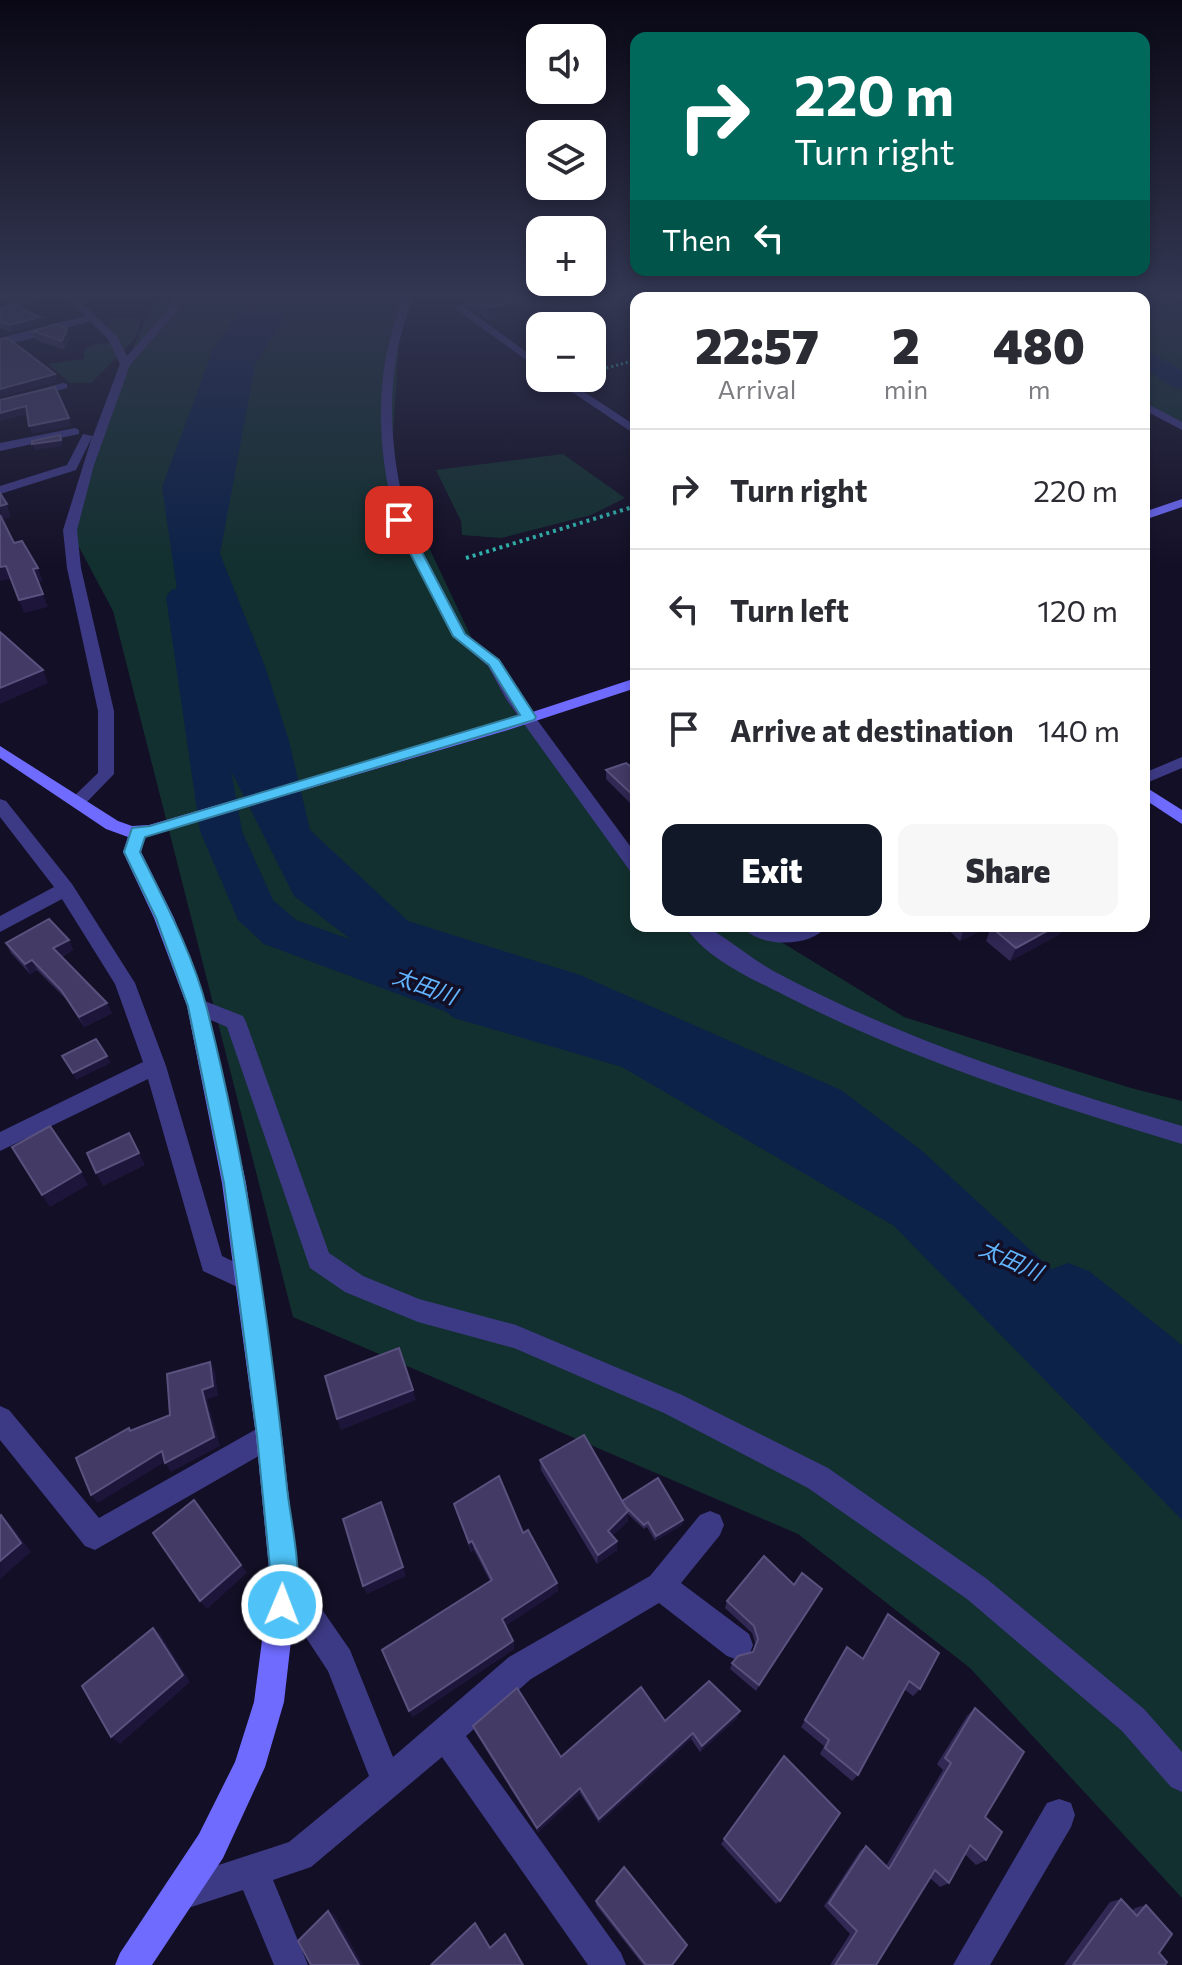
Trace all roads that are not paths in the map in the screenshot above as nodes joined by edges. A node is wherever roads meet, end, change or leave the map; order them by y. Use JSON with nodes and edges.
{"nodes":[{"id":1,"x":117,"y":385,"type":"edge"},
{"id":2,"x":390,"y":385,"type":"edge"},
{"id":3,"x":63,"y":386,"type":"dead end"},
{"id":4,"x":577,"y":392,"type":"edge"},
{"id":5,"x":0,"y":403,"type":"edge"},
{"id":6,"x":1150,"y":408,"type":"edge"},
{"id":7,"x":103,"y":419,"type":"junction"},
{"id":8,"x":630,"y":427,"type":"edge"},
{"id":9,"x":1182,"y":427,"type":"edge"},
{"id":10,"x":75,"y":432,"type":"dead end"},
{"id":11,"x":0,"y":447,"type":"edge"},
{"id":12,"x":0,"y":490,"type":"edge"},
{"id":13,"x":1182,"y":503,"type":"edge"},
{"id":14,"x":1150,"y":514,"type":"edge"},
{"id":15,"x":630,"y":685,"type":"edge"},
{"id":16,"x":529,"y":717,"type":"junction"},
{"id":17,"x":0,"y":751,"type":"edge"},
{"id":18,"x":1182,"y":762,"type":"edge"},
{"id":19,"x":1150,"y":776,"type":"edge"},
{"id":20,"x":1150,"y":795,"type":"edge"},
{"id":21,"x":77,"y":802,"type":"junction"},
{"id":22,"x":0,"y":805,"type":"edge"},
{"id":23,"x":1182,"y":818,"type":"edge"},
{"id":24,"x":144,"y":832,"type":"junction"},
{"id":25,"x":630,"y":859,"type":"edge"},
{"id":26,"x":65,"y":889,"type":"junction"},
{"id":27,"x":0,"y":925,"type":"edge"},
{"id":28,"x":701,"y":932,"type":"edge"},
{"id":29,"x":762,"y":932,"type":"edge"},
{"id":30,"x":805,"y":932,"type":"edge"},
{"id":31,"x":197,"y":1006,"type":"junction"},
{"id":32,"x":155,"y":1066,"type":"junction"},
{"id":33,"x":1182,"y":1135,"type":"edge"},
{"id":34,"x":0,"y":1142,"type":"edge"},
{"id":35,"x":246,"y":1280,"type":"junction"},
{"id":36,"x":0,"y":1419,"type":"edge"},
{"id":37,"x":269,"y":1436,"type":"junction"},
{"id":38,"x":710,"y":1525,"type":"dead end"},
{"id":39,"x":284,"y":1579,"type":"junction"},
{"id":40,"x":660,"y":1586,"type":"junction"},
{"id":41,"x":738,"y":1645,"type":"dead end"},
{"id":42,"x":445,"y":1734,"type":"junction"},
{"id":43,"x":1182,"y":1776,"type":"edge"},
{"id":44,"x":387,"y":1782,"type":"junction"},
{"id":45,"x":1059,"y":1815,"type":"dead end"},
{"id":46,"x":252,"y":1871,"type":"junction"},
{"id":47,"x":179,"y":1894,"type":"junction"},
{"id":48,"x":132,"y":1965,"type":"edge"},
{"id":49,"x":291,"y":1965,"type":"edge"},
{"id":50,"x":609,"y":1965,"type":"edge"},
{"id":51,"x":970,"y":1965,"type":"edge"}],
"edges":[{"from":1,"to":7,"type":"street"},
{"from":2,"to":16,"type":"street"},
{"from":3,"to":5,"type":"street"},
{"from":4,"to":8,"type":"street"},
{"from":6,"to":9,"type":"street"},
{"from":7,"to":12,"type":"street"},
{"from":7,"to":21,"type":"street"},
{"from":10,"to":11,"type":"street"},
{"from":13,"to":14,"type":"street"},
{"from":15,"to":16,"type":"street"},
{"from":16,"to":24,"type":"street"},
{"from":16,"to":25,"type":"street"},
{"from":17,"to":21,"type":"street"},
{"from":18,"to":19,"type":"street"},
{"from":20,"to":23,"type":"street"},
{"from":21,"to":24,"type":"street"},
{"from":22,"to":26,"type":"street"},
{"from":24,"to":31,"type":"street"},
{"from":26,"to":27,"type":"street"},
{"from":26,"to":32,"type":"street"},
{"from":28,"to":33,"type":"street"},
{"from":29,"to":30,"type":"street"},
{"from":31,"to":35,"type":"street"},
{"from":31,"to":43,"type":"street"},
{"from":32,"to":34,"type":"street"},
{"from":32,"to":35,"type":"street"},
{"from":35,"to":37,"type":"street"},
{"from":36,"to":37,"type":"street"},
{"from":37,"to":39,"type":"street"},
{"from":38,"to":40,"type":"street"},
{"from":39,"to":44,"type":"street"},
{"from":39,"to":47,"type":"street"},
{"from":40,"to":41,"type":"street"},
{"from":40,"to":42,"type":"street"},
{"from":42,"to":44,"type":"street"},
{"from":42,"to":50,"type":"street"},
{"from":44,"to":46,"type":"street"},
{"from":45,"to":51,"type":"street"},
{"from":46,"to":47,"type":"street"},
{"from":46,"to":49,"type":"street"},
{"from":47,"to":48,"type":"street"}]}
